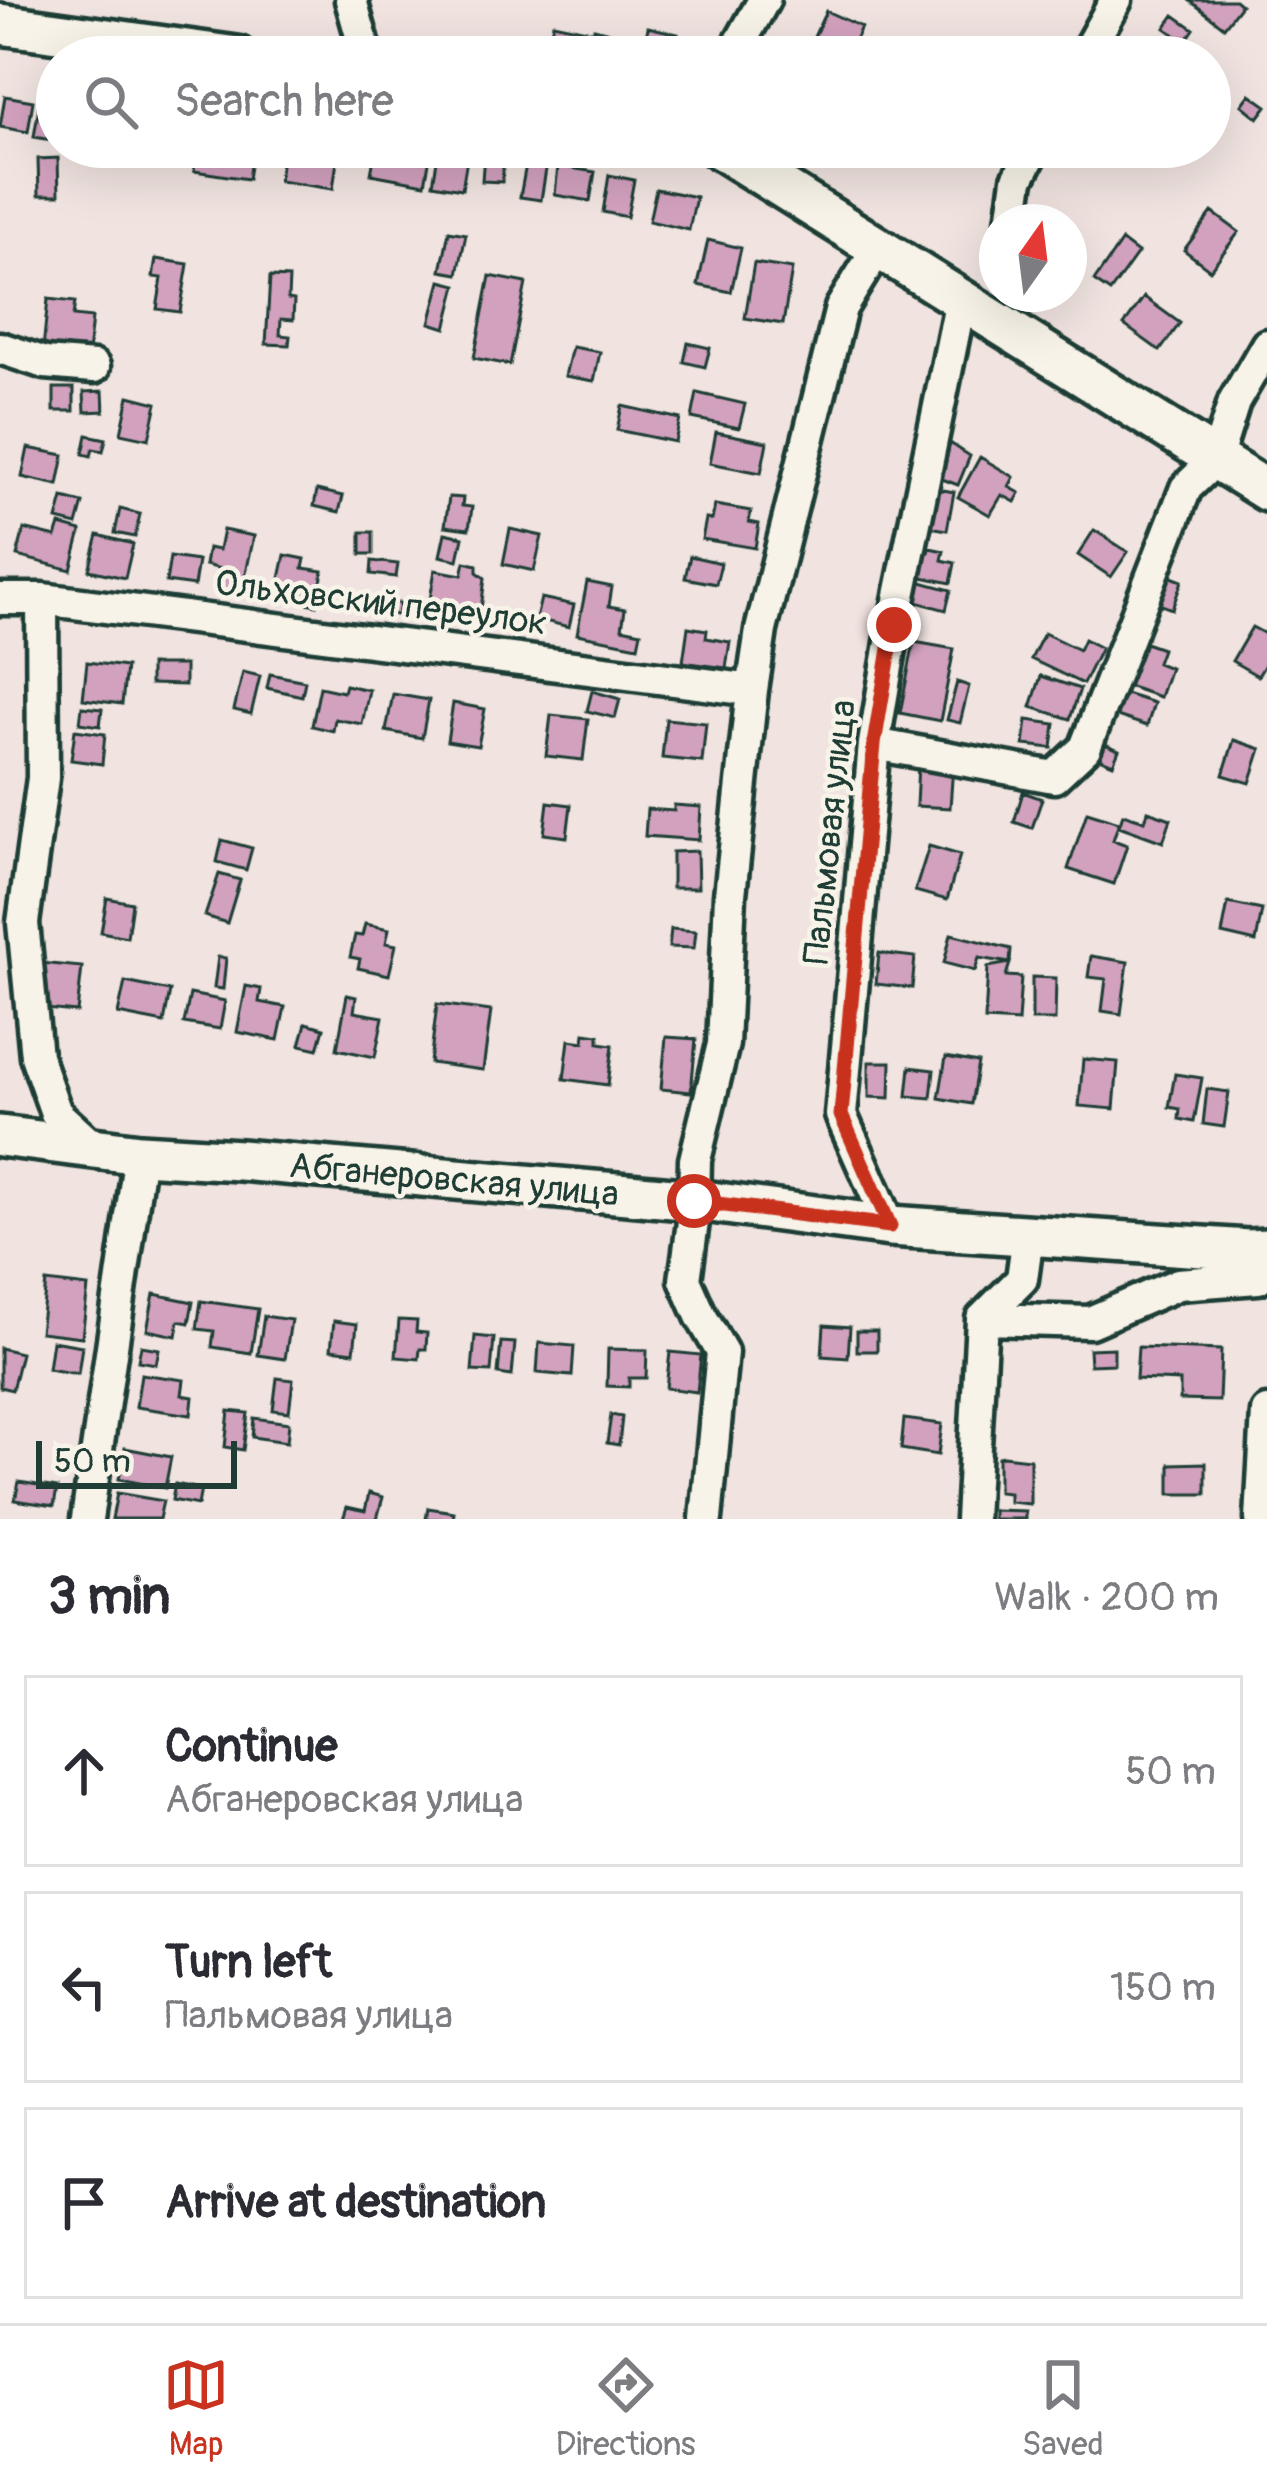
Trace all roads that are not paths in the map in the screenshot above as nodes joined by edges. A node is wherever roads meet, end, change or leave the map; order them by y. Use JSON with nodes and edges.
{"nodes":[{"id":1,"x":350,"y":0,"type":"edge"},
{"id":2,"x":764,"y":0,"type":"edge"},
{"id":3,"x":1116,"y":0,"type":"edge"},
{"id":4,"x":0,"y":24,"type":"edge"},
{"id":5,"x":86,"y":36,"type":"edge"},
{"id":6,"x":361,"y":36,"type":"edge"},
{"id":7,"x":744,"y":36,"type":"edge"},
{"id":8,"x":1096,"y":36,"type":"edge"},
{"id":9,"x":750,"y":168,"type":"edge"},
{"id":10,"x":1024,"y":168,"type":"edge"},
{"id":11,"x":1015,"y":204,"type":"edge"},
{"id":12,"x":878,"y":248,"type":"junction"},
{"id":13,"x":961,"y":299,"type":"junction"},
{"id":14,"x":979,"y":303,"type":"edge"},
{"id":15,"x":1005,"y":312,"type":"edge"},
{"id":16,"x":1267,"y":345,"type":"edge"},
{"id":17,"x":0,"y":349,"type":"edge"},
{"id":18,"x":94,"y":367,"type":"dead end"},
{"id":19,"x":1216,"y":459,"type":"junction"},
{"id":20,"x":1267,"y":491,"type":"edge"},
{"id":21,"x":0,"y":599,"type":"edge"},
{"id":22,"x":42,"y":599,"type":"junction"},
{"id":23,"x":752,"y":690,"type":"junction"},
{"id":24,"x":874,"y":744,"type":"junction"},
{"id":25,"x":0,"y":1136,"type":"edge"},
{"id":26,"x":93,"y":1147,"type":"junction"},
{"id":27,"x":140,"y":1154,"type":"junction"},
{"id":28,"x":695,"y":1201,"type":"junction"},
{"id":29,"x":890,"y":1226,"type":"junction"},
{"id":30,"x":1028,"y":1235,"type":"junction"},
{"id":31,"x":1260,"y":1271,"type":"edge"},
{"id":32,"x":982,"y":1319,"type":"junction"},
{"id":33,"x":1267,"y":1412,"type":"edge"},
{"id":34,"x":87,"y":1519,"type":"edge"},
{"id":35,"x":706,"y":1519,"type":"edge"},
{"id":36,"x":971,"y":1519,"type":"edge"},
{"id":37,"x":1261,"y":1519,"type":"edge"}],
"edges":[{"from":1,"to":6,"type":"street"},
{"from":2,"to":7,"type":"street"},
{"from":3,"to":8,"type":"street"},
{"from":4,"to":5,"type":"street"},
{"from":9,"to":12,"type":"street"},
{"from":10,"to":11,"type":"street"},
{"from":12,"to":13,"type":"street"},
{"from":12,"to":23,"type":"street"},
{"from":13,"to":14,"type":"street"},
{"from":13,"to":24,"type":"street","name":"Пальмовая улица"},
{"from":15,"to":19,"type":"street"},
{"from":16,"to":19,"type":"street"},
{"from":17,"to":18,"type":"street"},
{"from":19,"to":20,"type":"street"},
{"from":19,"to":24,"type":"street"},
{"from":21,"to":22,"type":"street","name":"Ольховский переулок"},
{"from":22,"to":23,"type":"street","name":"Ольховский переулок"},
{"from":22,"to":26,"type":"street"},
{"from":23,"to":28,"type":"street"},
{"from":24,"to":29,"type":"street","name":"Пальмовая улица"},
{"from":25,"to":26,"type":"street","name":"Абганеровская улица"},
{"from":26,"to":27,"type":"street","name":"Абганеровская улица"},
{"from":27,"to":28,"type":"street","name":"Абганеровская улица"},
{"from":27,"to":34,"type":"street"},
{"from":28,"to":29,"type":"street","name":"Абганеровская улица"},
{"from":28,"to":35,"type":"street"},
{"from":29,"to":30,"type":"street","name":"Абганеровская улица"},
{"from":30,"to":31,"type":"street","name":"Абганеровская улица"},
{"from":30,"to":32,"type":"street"},
{"from":31,"to":32,"type":"street"},
{"from":32,"to":36,"type":"street"},
{"from":33,"to":37,"type":"street"}]}
